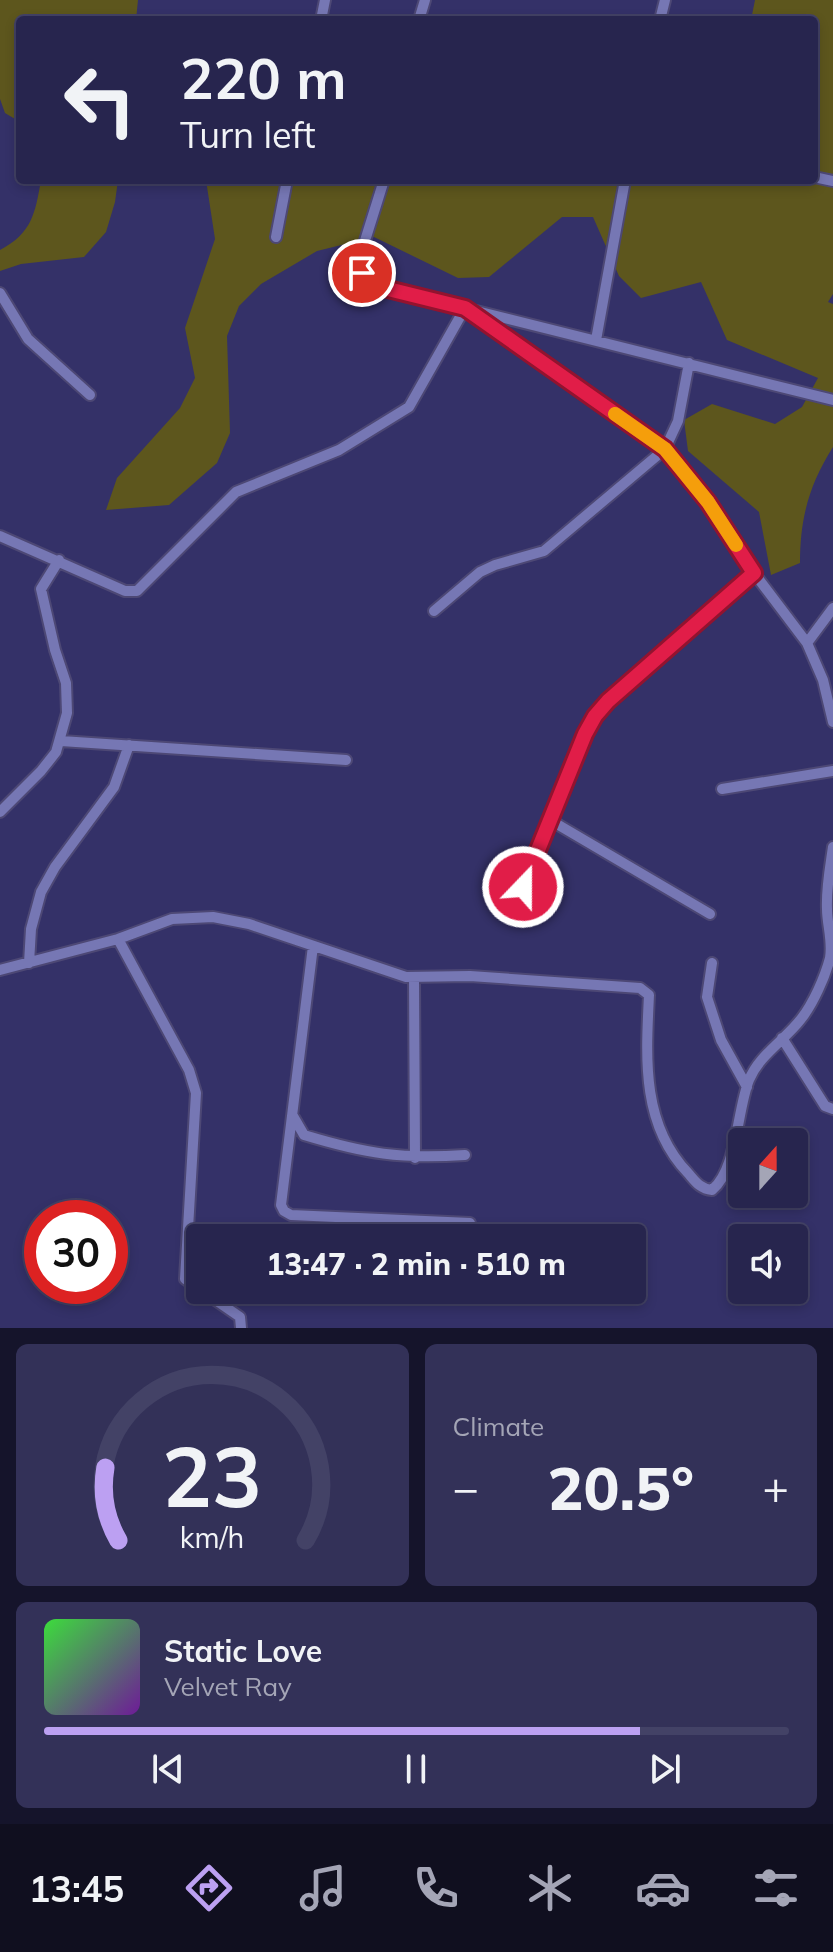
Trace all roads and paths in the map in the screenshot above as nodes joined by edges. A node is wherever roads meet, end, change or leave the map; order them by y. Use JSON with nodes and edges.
{"nodes":[{"id":1,"x":286,"y":184,"type":"edge"},
{"id":2,"x":383,"y":184,"type":"edge"},
{"id":3,"x":624,"y":184,"type":"edge"},
{"id":4,"x":276,"y":237,"type":"dead end"},
{"id":5,"x":0,"y":293,"type":"edge"},
{"id":6,"x":465,"y":308,"type":"junction"},
{"id":7,"x":596,"y":340,"type":"junction"},
{"id":8,"x":689,"y":363,"type":"junction"},
{"id":9,"x":90,"y":395,"type":"dead end"},
{"id":10,"x":833,"y":400,"type":"edge"},
{"id":11,"x":665,"y":449,"type":"junction"},
{"id":12,"x":0,"y":536,"type":"edge"},
{"id":13,"x":59,"y":560,"type":"junction"},
{"id":14,"x":754,"y":573,"type":"junction"},
{"id":15,"x":833,"y":608,"type":"edge"},
{"id":16,"x":434,"y":611,"type":"dead end"},
{"id":17,"x":807,"y":643,"type":"junction"},
{"id":18,"x":828,"y":678,"type":"edge"},
{"id":19,"x":833,"y":722,"type":"edge"},
{"id":20,"x":61,"y":741,"type":"junction"},
{"id":21,"x":129,"y":745,"type":"junction"},
{"id":22,"x":346,"y":760,"type":"dead end"},
{"id":23,"x":833,"y":771,"type":"edge"},
{"id":24,"x":722,"y":789,"type":"dead end"},
{"id":25,"x":0,"y":812,"type":"edge"},
{"id":26,"x":550,"y":820,"type":"junction"},
{"id":27,"x":833,"y":847,"type":"edge"},
{"id":28,"x":523,"y":887,"type":"dead end"},
{"id":29,"x":710,"y":914,"type":"dead end"},
{"id":30,"x":831,"y":929,"type":"edge"},
{"id":31,"x":118,"y":939,"type":"junction"},
{"id":32,"x":313,"y":946,"type":"junction"},
{"id":33,"x":29,"y":963,"type":"junction"},
{"id":34,"x":712,"y":963,"type":"dead end"},
{"id":35,"x":830,"y":966,"type":"edge"},
{"id":36,"x":0,"y":970,"type":"edge"},
{"id":37,"x":414,"y":977,"type":"junction"},
{"id":38,"x":782,"y":1038,"type":"junction"},
{"id":39,"x":747,"y":1087,"type":"junction"},
{"id":40,"x":833,"y":1109,"type":"edge"},
{"id":41,"x":292,"y":1114,"type":"junction"},
{"id":42,"x":465,"y":1155,"type":"dead end"},
{"id":43,"x":415,"y":1158,"type":"junction"},
{"id":44,"x":470,"y":1223,"type":"dead end"},
{"id":45,"x":241,"y":1328,"type":"edge"}],
"edges":[{"from":1,"to":4,"type":"street"},
{"from":2,"to":6,"type":"street"},
{"from":3,"to":7,"type":"street"},
{"from":5,"to":9,"type":"street"},
{"from":6,"to":7,"type":"street"},
{"from":6,"to":11,"type":"street"},
{"from":6,"to":13,"type":"street"},
{"from":7,"to":8,"type":"street"},
{"from":8,"to":10,"type":"street"},
{"from":8,"to":11,"type":"street"},
{"from":11,"to":14,"type":"street"},
{"from":11,"to":16,"type":"street"},
{"from":12,"to":13,"type":"street"},
{"from":13,"to":20,"type":"street"},
{"from":14,"to":17,"type":"street"},
{"from":14,"to":26,"type":"street"},
{"from":15,"to":17,"type":"street"},
{"from":17,"to":18,"type":"street"},
{"from":18,"to":19,"type":"street"},
{"from":20,"to":21,"type":"street"},
{"from":20,"to":25,"type":"street"},
{"from":21,"to":22,"type":"street"},
{"from":21,"to":33,"type":"street"},
{"from":23,"to":24,"type":"street"},
{"from":26,"to":28,"type":"street"},
{"from":26,"to":29,"type":"street"},
{"from":27,"to":30,"type":"street"},
{"from":30,"to":35,"type":"street"},
{"from":31,"to":32,"type":"street"},
{"from":31,"to":33,"type":"street"},
{"from":31,"to":45,"type":"street"},
{"from":32,"to":37,"type":"street"},
{"from":32,"to":41,"type":"street"},
{"from":33,"to":36,"type":"street"},
{"from":34,"to":39,"type":"street"},
{"from":35,"to":38,"type":"street"},
{"from":37,"to":39,"type":"street"},
{"from":37,"to":43,"type":"street"},
{"from":38,"to":39,"type":"street"},
{"from":38,"to":40,"type":"street"},
{"from":41,"to":43,"type":"street"},
{"from":41,"to":44,"type":"street"},
{"from":42,"to":43,"type":"street"}]}
